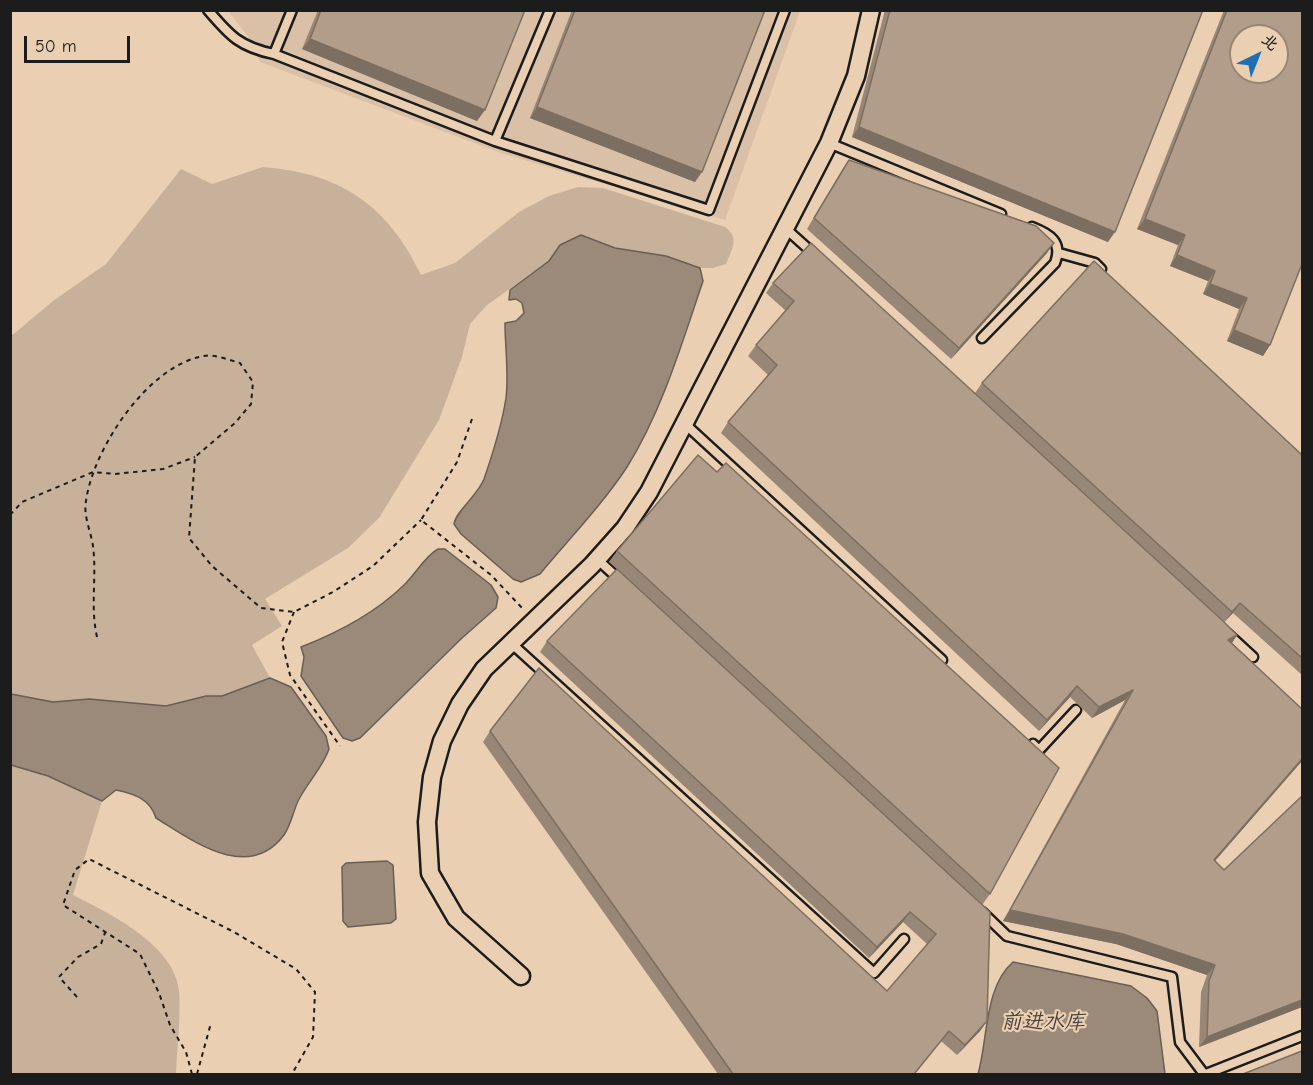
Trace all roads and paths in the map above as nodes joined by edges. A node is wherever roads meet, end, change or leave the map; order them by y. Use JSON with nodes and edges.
{"nodes":[{"id":1,"x":208,"y":10,"type":"edge"},
{"id":2,"x":292,"y":10,"type":"edge"},
{"id":3,"x":550,"y":10,"type":"edge"},
{"id":4,"x":785,"y":10,"type":"edge"},
{"id":5,"x":871,"y":10,"type":"edge"},
{"id":6,"x":274,"y":54,"type":"junction"},
{"id":7,"x":495,"y":141,"type":"junction"},
{"id":8,"x":829,"y":143,"type":"junction"},
{"id":9,"x":1014,"y":219,"type":"edge"},
{"id":10,"x":1025,"y":224,"type":"edge"},
{"id":11,"x":785,"y":228,"type":"junction"},
{"id":12,"x":1059,"y":253,"type":"junction"},
{"id":13,"x":821,"y":260,"type":"edge"},
{"id":14,"x":1112,"y":279,"type":"edge"},
{"id":15,"x":982,"y":338,"type":"dead end"},
{"id":16,"x":472,"y":419,"type":"dead end"},
{"id":17,"x":684,"y":423,"type":"junction"},
{"id":18,"x":195,"y":457,"type":"junction"},
{"id":19,"x":93,"y":472,"type":"junction"},
{"id":20,"x":10,"y":515,"type":"edge"},
{"id":21,"x":422,"y":520,"type":"junction"},
{"id":22,"x":597,"y":559,"type":"junction"},
{"id":23,"x":632,"y":591,"type":"edge"},
{"id":24,"x":294,"y":612,"type":"junction"},
{"id":25,"x":534,"y":620,"type":"junction"},
{"id":26,"x":1218,"y":625,"type":"edge"},
{"id":27,"x":97,"y":637,"type":"dead end"},
{"id":28,"x":512,"y":643,"type":"junction"},
{"id":29,"x":1253,"y":657,"type":"dead end"},
{"id":30,"x":953,"y":670,"type":"edge"},
{"id":31,"x":1076,"y":710,"type":"dead end"},
{"id":32,"x":1022,"y":734,"type":"edge"},
{"id":33,"x":340,"y":746,"type":"dead end"},
{"id":34,"x":973,"y":904,"type":"edge"},
{"id":35,"x":106,"y":930,"type":"junction"},
{"id":36,"x":904,"y":939,"type":"dead end"},
{"id":37,"x":521,"y":976,"type":"dead end"},
{"id":38,"x":77,"y":997,"type":"dead end"},
{"id":39,"x":211,"y":1023,"type":"dead end"},
{"id":40,"x":1302,"y":1036,"type":"edge"},
{"id":41,"x":192,"y":1074,"type":"edge"},
{"id":42,"x":197,"y":1074,"type":"edge"},
{"id":43,"x":292,"y":1074,"type":"edge"},
{"id":44,"x":1205,"y":1074,"type":"edge"}],
"edges":[{"from":1,"to":6,"type":"lane"},
{"from":2,"to":6,"type":"lane"},
{"from":3,"to":7,"type":"lane"},
{"from":4,"to":7,"type":"lane"},
{"from":5,"to":8,"type":"street"},
{"from":6,"to":7,"type":"lane"},
{"from":8,"to":9,"type":"lane"},
{"from":8,"to":11,"type":"street"},
{"from":10,"to":12,"type":"lane"},
{"from":11,"to":13,"type":"lane"},
{"from":11,"to":17,"type":"street"},
{"from":12,"to":14,"type":"lane"},
{"from":12,"to":15,"type":"lane"},
{"from":16,"to":21,"type":"path"},
{"from":17,"to":22,"type":"street"},
{"from":17,"to":30,"type":"lane"},
{"from":18,"to":19,"type":"path"},
{"from":18,"to":19,"type":"path"},
{"from":18,"to":24,"type":"path"},
{"from":19,"to":20,"type":"path"},
{"from":19,"to":27,"type":"path"},
{"from":21,"to":24,"type":"path"},
{"from":21,"to":25,"type":"path"},
{"from":22,"to":23,"type":"lane"},
{"from":22,"to":25,"type":"street"},
{"from":24,"to":33,"type":"path"},
{"from":25,"to":28,"type":"street"},
{"from":26,"to":29,"type":"lane"},
{"from":28,"to":36,"type":"lane"},
{"from":28,"to":37,"type":"street"},
{"from":31,"to":32,"type":"lane"},
{"from":34,"to":44,"type":"lane"},
{"from":35,"to":38,"type":"path"},
{"from":35,"to":41,"type":"path"},
{"from":35,"to":43,"type":"path"},
{"from":39,"to":42,"type":"path"},
{"from":40,"to":44,"type":"lane"}]}
